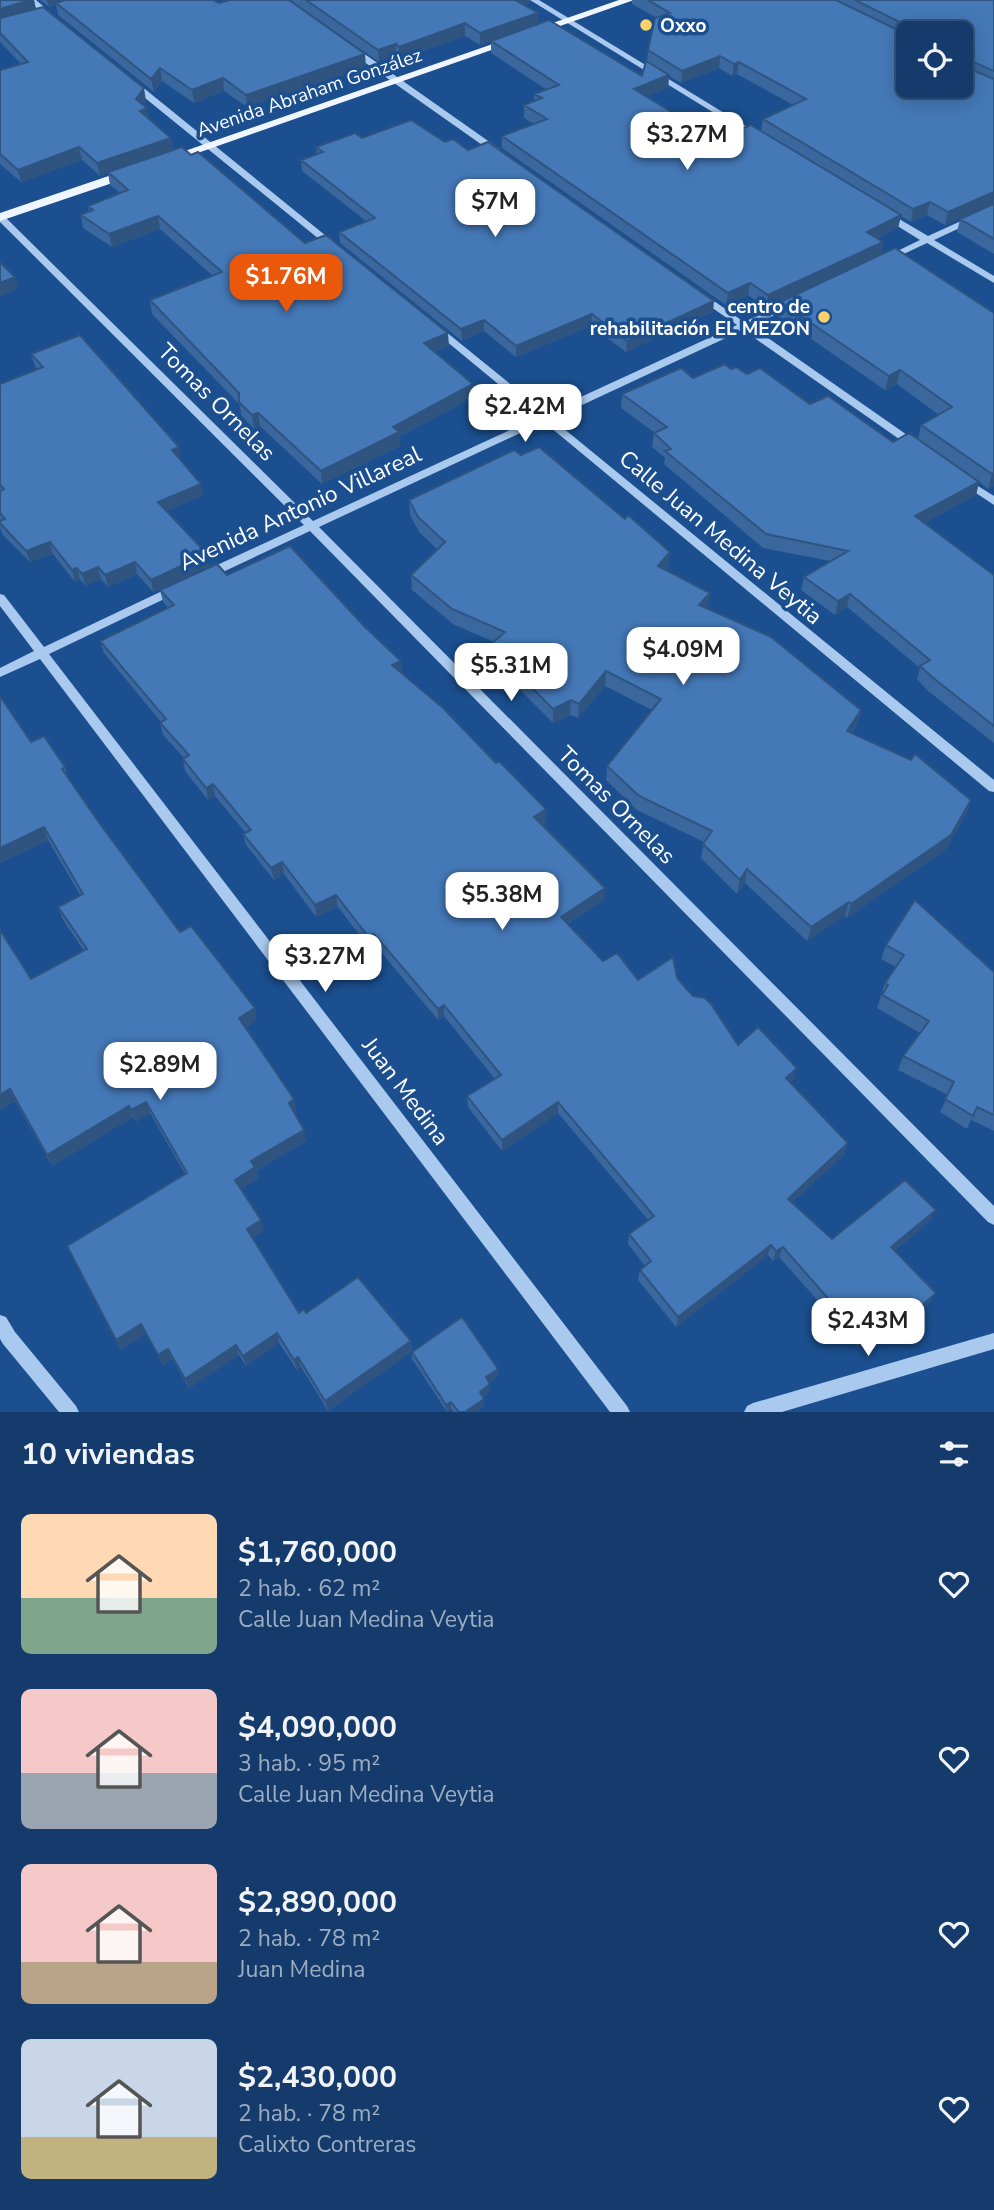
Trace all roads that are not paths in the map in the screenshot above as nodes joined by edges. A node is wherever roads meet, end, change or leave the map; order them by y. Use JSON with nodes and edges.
{"nodes":[{"id":1,"x":31,"y":0,"type":"edge"},
{"id":2,"x":534,"y":0,"type":"edge"},
{"id":3,"x":629,"y":0,"type":"edge"},
{"id":4,"x":58,"y":10,"type":"edge"},
{"id":5,"x":47,"y":13,"type":"junction"},
{"id":6,"x":35,"y":16,"type":"edge"},
{"id":7,"x":570,"y":20,"type":"junction"},
{"id":8,"x":58,"y":22,"type":"edge"},
{"id":9,"x":344,"y":44,"type":"edge"},
{"id":10,"x":122,"y":75,"type":"edge"},
{"id":11,"x":397,"y":80,"type":"junction"},
{"id":12,"x":208,"y":145,"type":"junction"},
{"id":13,"x":773,"y":145,"type":"edge"},
{"id":14,"x":509,"y":160,"type":"edge"},
{"id":15,"x":156,"y":163,"type":"edge"},
{"id":16,"x":143,"y":168,"type":"edge"},
{"id":17,"x":994,"y":209,"type":"edge"},
{"id":18,"x":880,"y":211,"type":"edge"},
{"id":19,"x":0,"y":217,"type":"edge"},
{"id":20,"x":928,"y":240,"type":"junction"},
{"id":21,"x":339,"y":251,"type":"edge"},
{"id":22,"x":878,"y":263,"type":"edge"},
{"id":23,"x":994,"y":280,"type":"edge"},
{"id":24,"x":687,"y":286,"type":"edge"},
{"id":25,"x":804,"y":297,"type":"edge"},
{"id":26,"x":426,"y":321,"type":"edge"},
{"id":27,"x":743,"y":326,"type":"junction"},
{"id":28,"x":546,"y":417,"type":"junction"},
{"id":29,"x":926,"y":453,"type":"edge"},
{"id":30,"x":960,"y":477,"type":"edge"},
{"id":31,"x":994,"y":501,"type":"edge"},
{"id":32,"x":312,"y":526,"type":"junction"},
{"id":33,"x":0,"y":598,"type":"edge"},
{"id":34,"x":42,"y":651,"type":"junction"},
{"id":35,"x":0,"y":673,"type":"edge"},
{"id":36,"x":994,"y":787,"type":"edge"},
{"id":37,"x":994,"y":1217,"type":"edge"},
{"id":38,"x":0,"y":1323,"type":"edge"},
{"id":39,"x":994,"y":1341,"type":"edge"},
{"id":40,"x":70,"y":1412,"type":"edge"},
{"id":41,"x":621,"y":1412,"type":"edge"},
{"id":42,"x":753,"y":1412,"type":"edge"}],
"edges":[{"from":1,"to":5,"type":"street"},
{"from":2,"to":7,"type":"street"},
{"from":3,"to":7,"type":"main road","name":"Avenida Abraham González"},
{"from":4,"to":5,"type":"street"},
{"from":5,"to":6,"type":"street"},
{"from":5,"to":8,"type":"street"},
{"from":7,"to":11,"type":"main road","name":"Avenida Abraham González"},
{"from":7,"to":13,"type":"street"},
{"from":9,"to":11,"type":"street"},
{"from":10,"to":12,"type":"street"},
{"from":11,"to":12,"type":"main road","name":"Avenida Abraham González"},
{"from":11,"to":14,"type":"street"},
{"from":12,"to":15,"type":"main road","name":"Avenida Abraham González"},
{"from":12,"to":21,"type":"street"},
{"from":16,"to":19,"type":"main road"},
{"from":17,"to":20,"type":"street"},
{"from":18,"to":20,"type":"street"},
{"from":19,"to":32,"type":"street","name":"Tomas Ornelas"},
{"from":20,"to":22,"type":"street"},
{"from":20,"to":23,"type":"street"},
{"from":24,"to":27,"type":"street"},
{"from":25,"to":27,"type":"street","name":"Avenida Antonio Villareal"},
{"from":26,"to":28,"type":"street","name":"Calle Juan Medina Veytia"},
{"from":27,"to":28,"type":"street","name":"Avenida Antonio Villareal"},
{"from":27,"to":29,"type":"street"},
{"from":28,"to":32,"type":"street","name":"Avenida Antonio Villareal"},
{"from":28,"to":36,"type":"street","name":"Calle Juan Medina Veytia"},
{"from":30,"to":31,"type":"street"},
{"from":32,"to":34,"type":"street","name":"Avenida Antonio Villareal"},
{"from":32,"to":37,"type":"street","name":"Tomas Ornelas"},
{"from":33,"to":34,"type":"street","name":"Juan Medina"},
{"from":34,"to":35,"type":"street","name":"Avenida Antonio Villareal"},
{"from":34,"to":41,"type":"street","name":"Juan Medina"},
{"from":38,"to":40,"type":"street"},
{"from":39,"to":42,"type":"street"}]}
